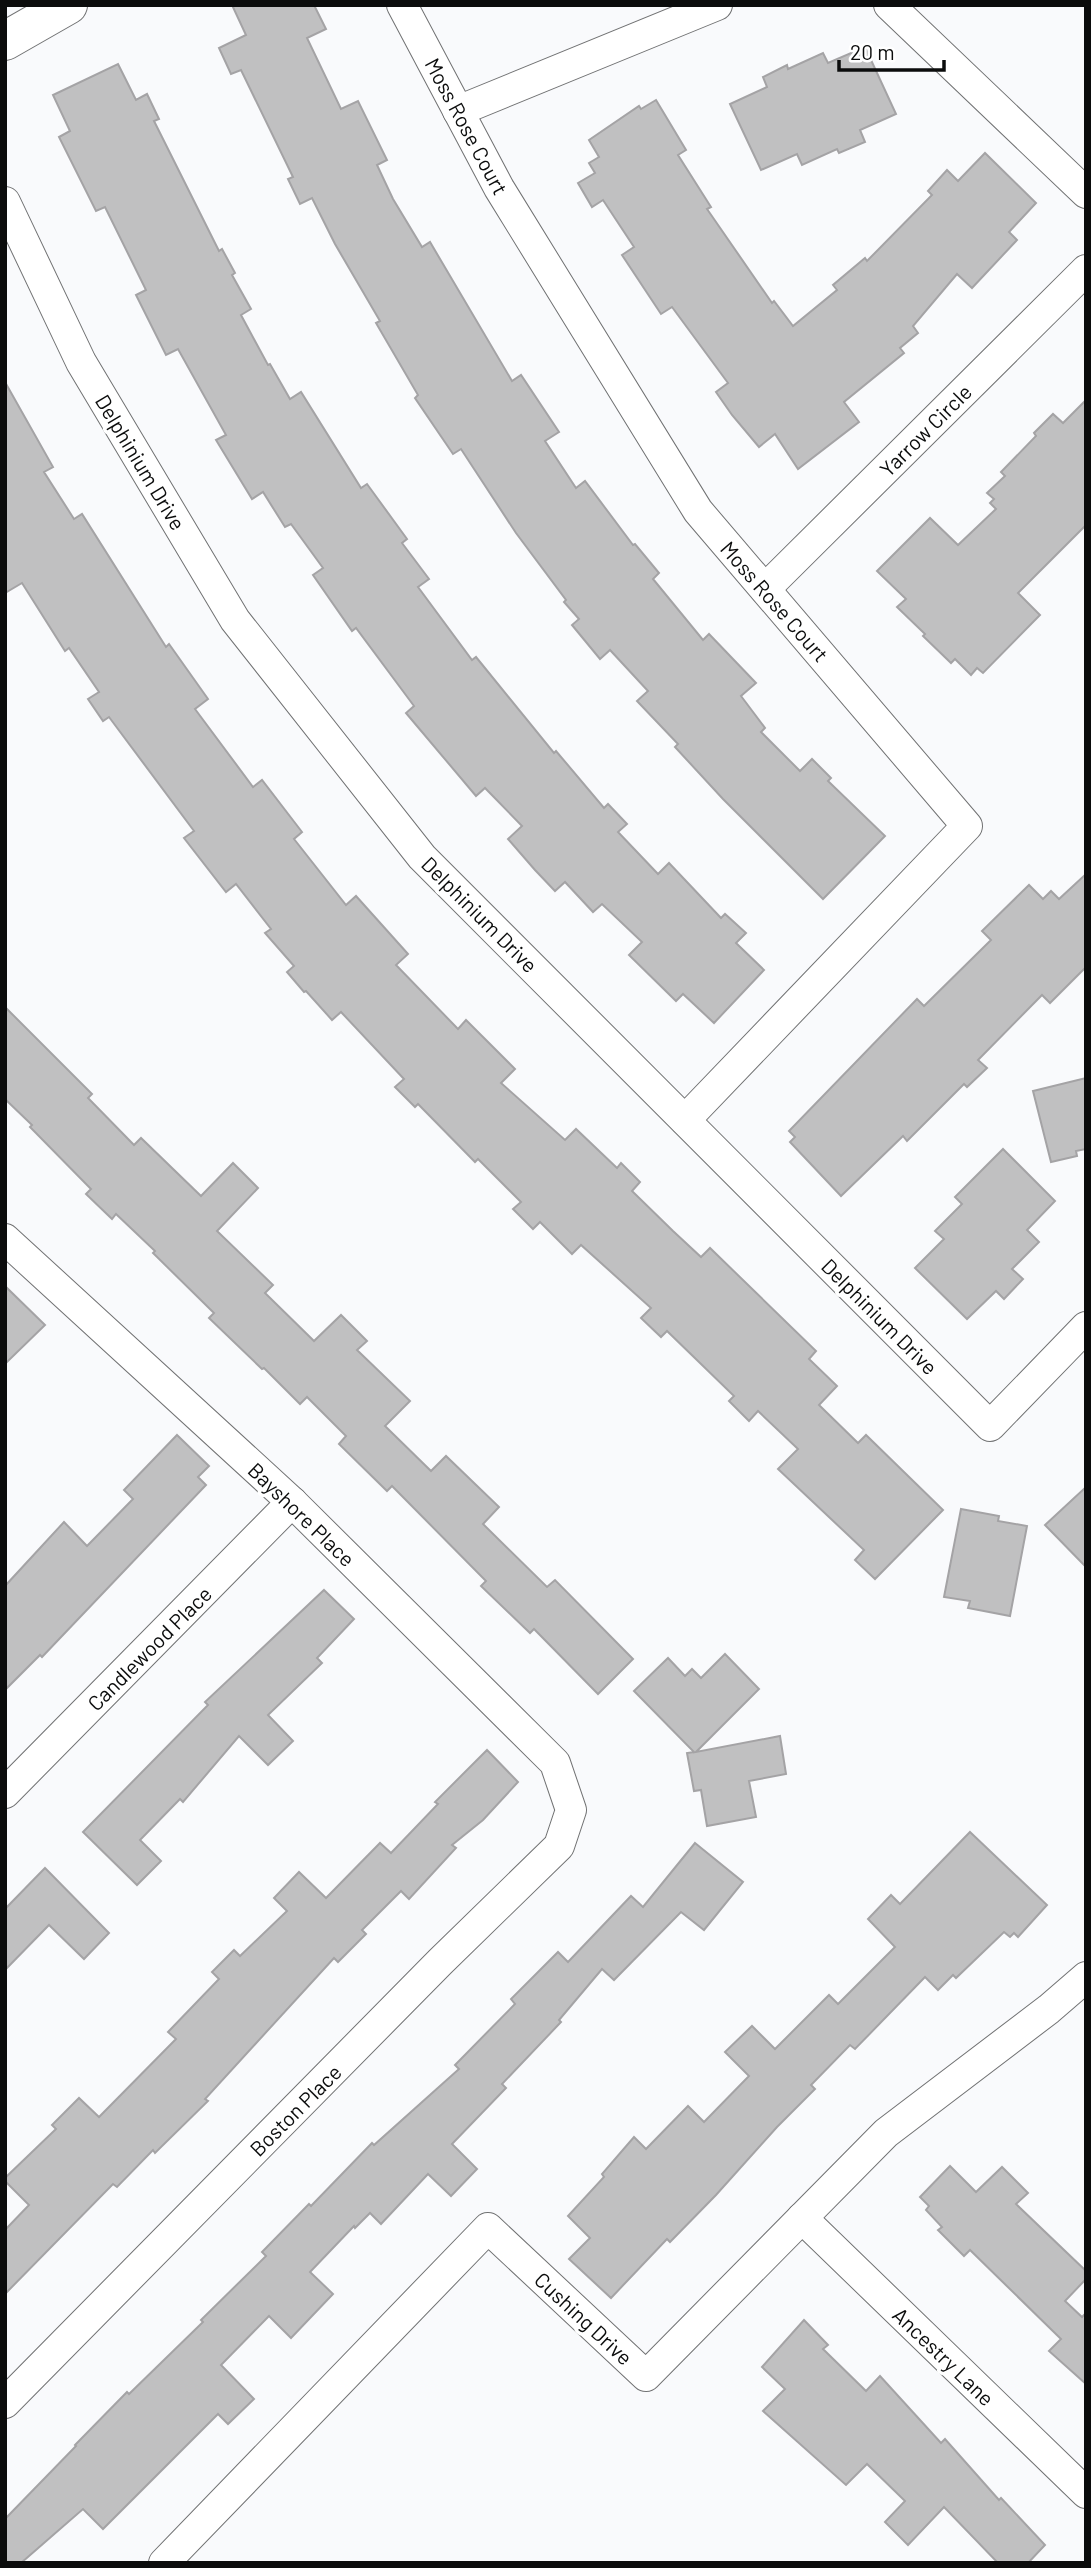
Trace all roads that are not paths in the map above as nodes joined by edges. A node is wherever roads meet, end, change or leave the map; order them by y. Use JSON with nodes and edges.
{"nodes":[{"id":1,"x":68,"y":5,"type":"edge"},
{"id":2,"x":402,"y":5,"type":"edge"},
{"id":3,"x":717,"y":5,"type":"edge"},
{"id":4,"x":889,"y":5,"type":"edge"},
{"id":5,"x":5,"y":41,"type":"edge"},
{"id":6,"x":458,"y":111,"type":"junction"},
{"id":7,"x":1086,"y":193,"type":"edge"},
{"id":8,"x":5,"y":202,"type":"edge"},
{"id":9,"x":1086,"y":270,"type":"edge"},
{"id":10,"x":765,"y":589,"type":"junction"},
{"id":11,"x":685,"y":1120,"type":"junction"},
{"id":12,"x":5,"y":1239,"type":"edge"},
{"id":13,"x":1086,"y":1327,"type":"edge"},
{"id":14,"x":292,"y":1503,"type":"junction"},
{"id":15,"x":5,"y":1793,"type":"edge"},
{"id":16,"x":571,"y":1810,"type":"joint"},
{"id":17,"x":1086,"y":1977,"type":"edge"},
{"id":18,"x":802,"y":2218,"type":"junction"},
{"id":19,"x":5,"y":2403,"type":"edge"},
{"id":20,"x":1086,"y":2493,"type":"edge"},
{"id":21,"x":164,"y":2563,"type":"edge"}],
"edges":[{"from":1,"to":5,"type":"main road"},
{"from":2,"to":6,"type":"street","name":"Moss Rose Court"},
{"from":3,"to":6,"type":"street"},
{"from":4,"to":7,"type":"street"},
{"from":6,"to":10,"type":"street","name":"Moss Rose Court"},
{"from":8,"to":11,"type":"street","name":"Delphinium Drive"},
{"from":9,"to":10,"type":"street","name":"Yarrow Circle"},
{"from":10,"to":11,"type":"street","name":"Moss Rose Court"},
{"from":11,"to":13,"type":"street","name":"Delphinium Drive"},
{"from":12,"to":14,"type":"street","name":"Bayshore Place"},
{"from":14,"to":15,"type":"street","name":"Candlewood Place"},
{"from":14,"to":16,"type":"street","name":"Bayshore Place"},
{"from":16,"to":19,"type":"street","name":"Boston Place"},
{"from":17,"to":18,"type":"street","name":"Cushing Drive"},
{"from":18,"to":20,"type":"street","name":"Ancestry Lane"},
{"from":18,"to":21,"type":"street","name":"Cushing Drive"}]}
